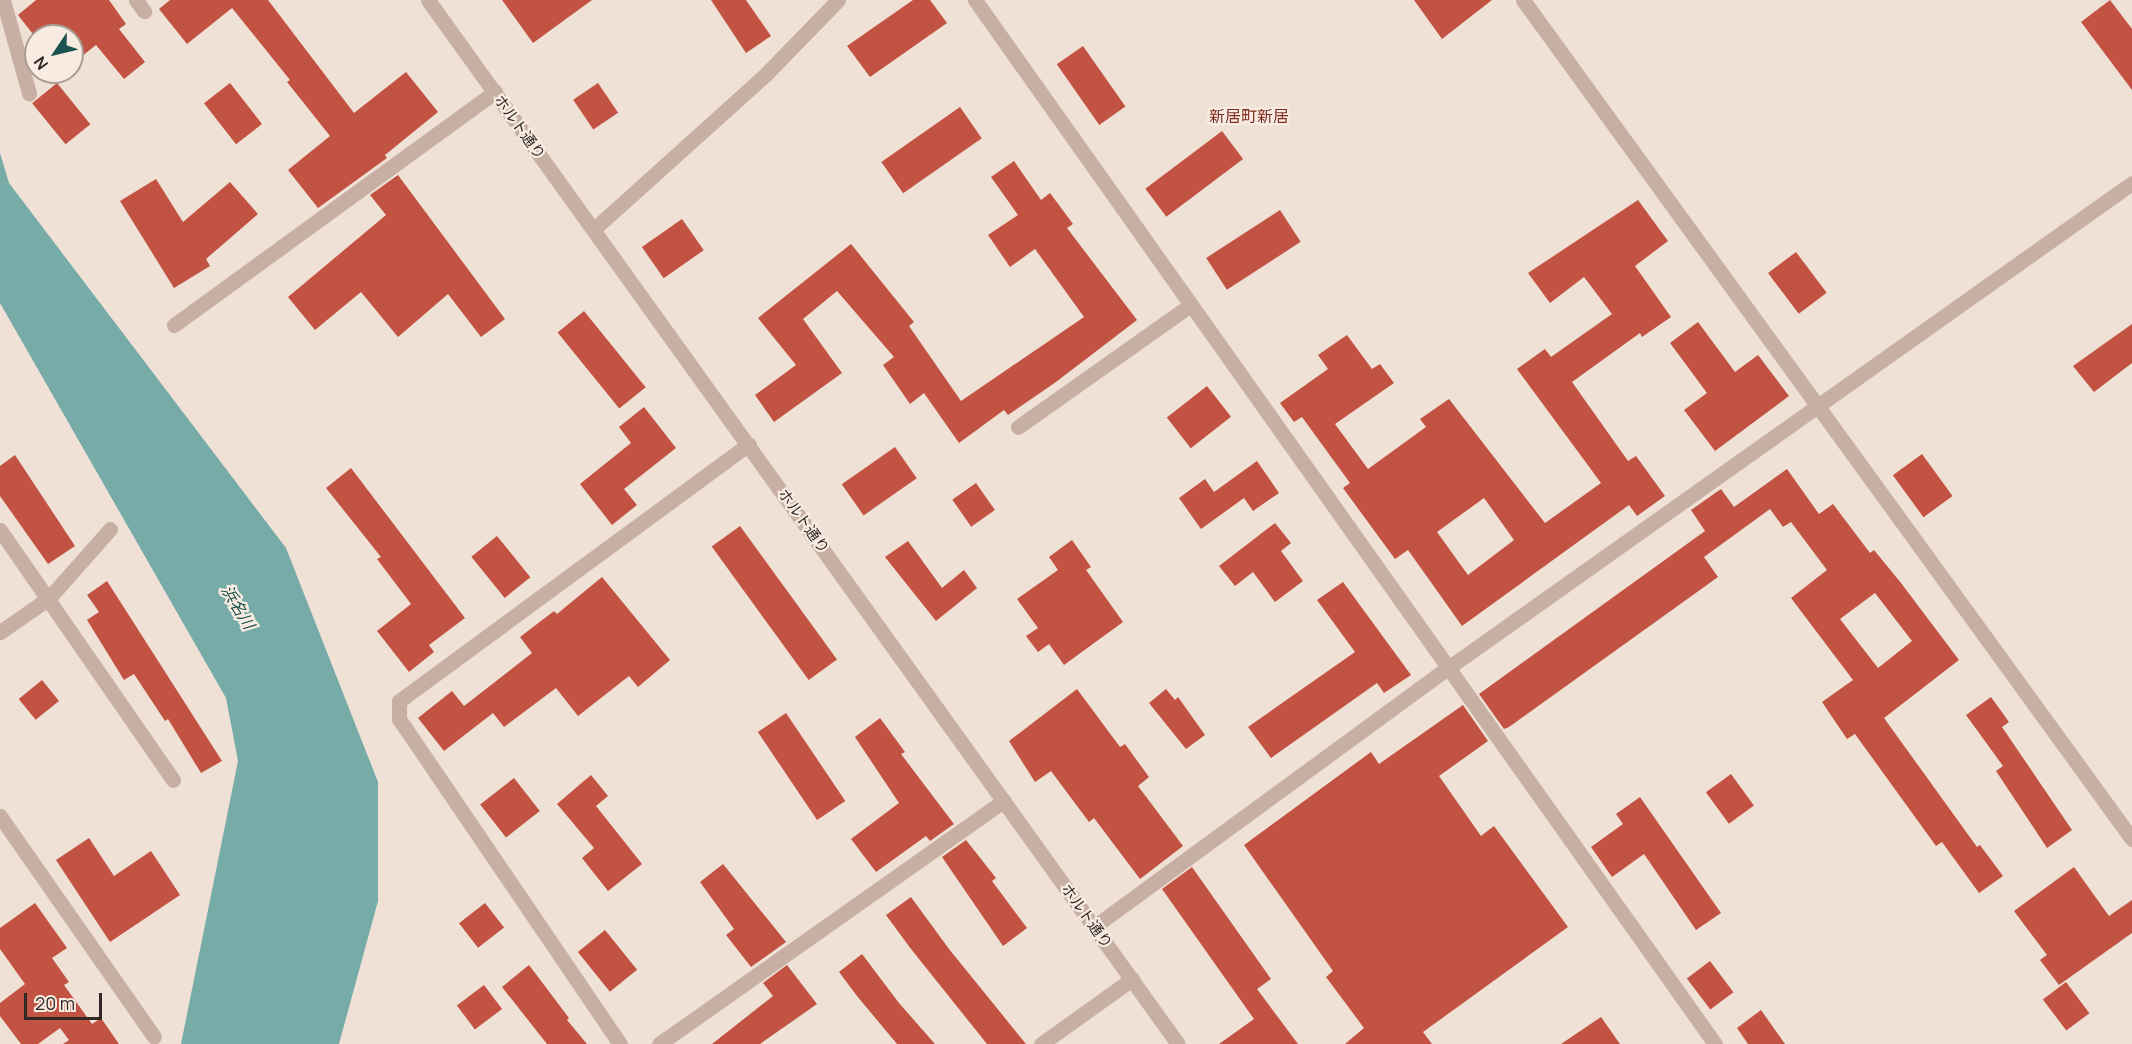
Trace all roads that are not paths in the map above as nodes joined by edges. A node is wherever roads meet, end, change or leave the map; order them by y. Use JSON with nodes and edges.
{"nodes":[{"id":1,"x":3,"y":0,"type":"edge"},
{"id":2,"x":428,"y":0,"type":"edge"},
{"id":3,"x":838,"y":0,"type":"edge"},
{"id":4,"x":975,"y":0,"type":"edge"},
{"id":5,"x":1523,"y":0,"type":"edge"},
{"id":6,"x":495,"y":92,"type":"junction"},
{"id":7,"x":29,"y":93,"type":"dead end"},
{"id":8,"x":2132,"y":183,"type":"edge"},
{"id":9,"x":594,"y":229,"type":"junction"},
{"id":10,"x":1190,"y":305,"type":"junction"},
{"id":11,"x":174,"y":325,"type":"dead end"},
{"id":12,"x":1817,"y":406,"type":"junction"},
{"id":13,"x":1018,"y":427,"type":"dead end"},
{"id":14,"x":749,"y":444,"type":"junction"},
{"id":15,"x":110,"y":529,"type":"dead end"},
{"id":16,"x":0,"y":530,"type":"edge"},
{"id":17,"x":49,"y":598,"type":"junction"},
{"id":18,"x":0,"y":632,"type":"edge"},
{"id":19,"x":1448,"y":668,"type":"junction"},
{"id":20,"x":173,"y":780,"type":"dead end"},
{"id":21,"x":1004,"y":801,"type":"junction"},
{"id":22,"x":0,"y":816,"type":"edge"},
{"id":23,"x":2132,"y":839,"type":"edge"},
{"id":24,"x":1095,"y":926,"type":"junction"},
{"id":25,"x":1132,"y":979,"type":"junction"},
{"id":26,"x":154,"y":1037,"type":"dead end"},
{"id":27,"x":620,"y":1044,"type":"edge"},
{"id":28,"x":659,"y":1044,"type":"edge"},
{"id":29,"x":1041,"y":1044,"type":"edge"},
{"id":30,"x":1178,"y":1044,"type":"edge"},
{"id":31,"x":1715,"y":1044,"type":"edge"}],
"edges":[{"from":1,"to":7,"type":"street"},
{"from":2,"to":6,"type":"street","name":"ホルト通り"},
{"from":3,"to":9,"type":"street"},
{"from":4,"to":10,"type":"street"},
{"from":5,"to":12,"type":"street"},
{"from":6,"to":9,"type":"street","name":"ホルト通り"},
{"from":6,"to":11,"type":"street"},
{"from":8,"to":12,"type":"street"},
{"from":9,"to":14,"type":"street","name":"ホルト通り"},
{"from":10,"to":13,"type":"street"},
{"from":10,"to":19,"type":"street"},
{"from":12,"to":19,"type":"street"},
{"from":12,"to":23,"type":"street"},
{"from":14,"to":21,"type":"street","name":"ホルト通り"},
{"from":14,"to":27,"type":"street"},
{"from":15,"to":17,"type":"street"},
{"from":16,"to":17,"type":"street"},
{"from":17,"to":18,"type":"street"},
{"from":17,"to":20,"type":"street"},
{"from":19,"to":24,"type":"street"},
{"from":19,"to":31,"type":"street"},
{"from":21,"to":24,"type":"street","name":"ホルト通り"},
{"from":21,"to":28,"type":"street"},
{"from":22,"to":26,"type":"street"},
{"from":24,"to":25,"type":"street","name":"ホルト通り"},
{"from":25,"to":29,"type":"street"},
{"from":25,"to":30,"type":"street","name":"ホルト通り"}]}
